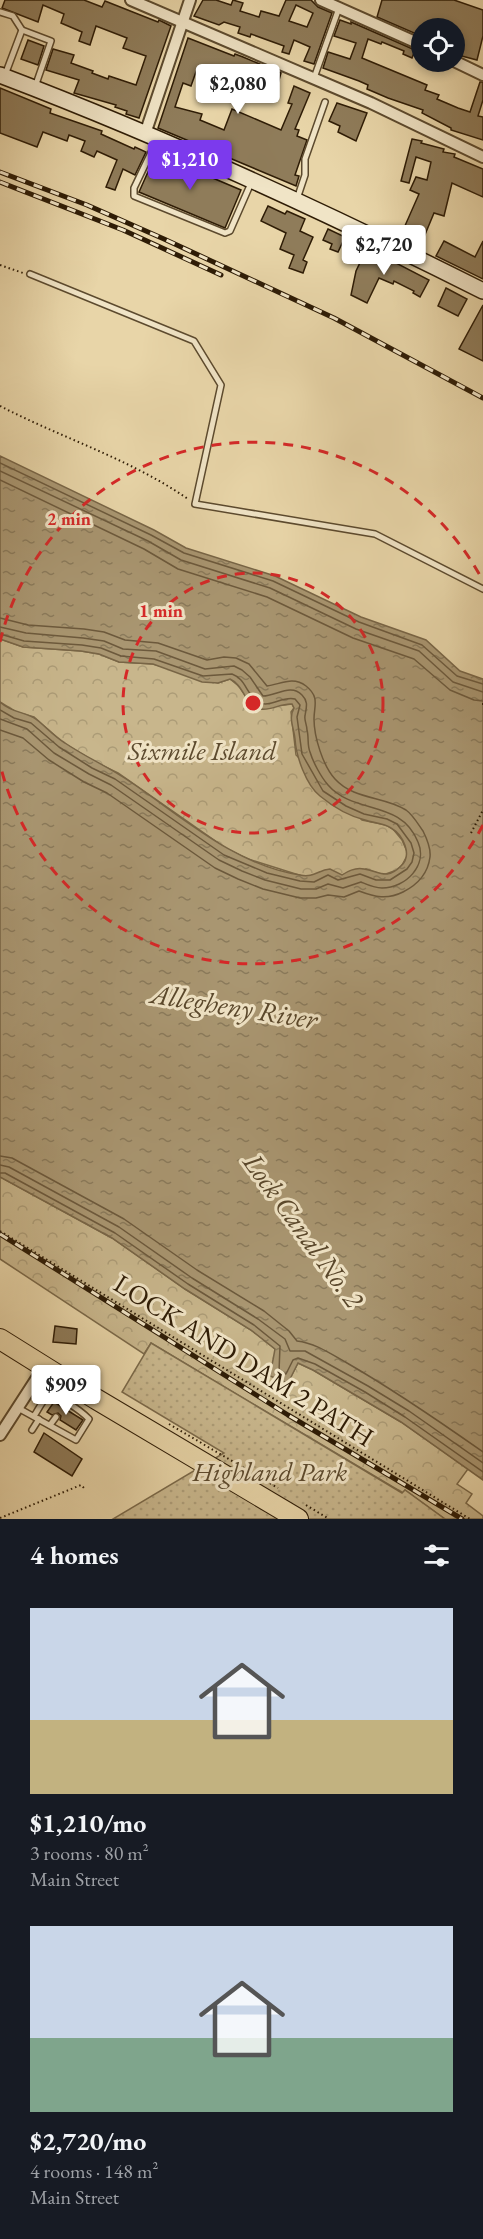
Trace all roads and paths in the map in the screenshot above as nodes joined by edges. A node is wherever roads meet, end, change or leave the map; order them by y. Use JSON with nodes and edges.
{"nodes":[{"id":1,"x":131,"y":0,"type":"edge"},
{"id":2,"x":190,"y":0,"type":"edge"},
{"id":3,"x":321,"y":0,"type":"edge"},
{"id":4,"x":339,"y":8,"type":"junction"},
{"id":5,"x":0,"y":12,"type":"edge"},
{"id":6,"x":183,"y":22,"type":"junction"},
{"id":7,"x":22,"y":30,"type":"junction"},
{"id":8,"x":411,"y":40,"type":"edge"},
{"id":9,"x":465,"y":66,"type":"edge"},
{"id":10,"x":483,"y":74,"type":"edge"},
{"id":11,"x":2,"y":76,"type":"edge"},
{"id":12,"x":314,"y":78,"type":"junction"},
{"id":13,"x":35,"y":88,"type":"junction"},
{"id":14,"x":325,"y":102,"type":"dead end"},
{"id":15,"x":151,"y":136,"type":"junction"},
{"id":16,"x":483,"y":157,"type":"edge"},
{"id":17,"x":253,"y":179,"type":"junction"},
{"id":18,"x":297,"y":199,"type":"junction"},
{"id":19,"x":0,"y":265,"type":"edge"},
{"id":20,"x":30,"y":274,"type":"joint"},
{"id":21,"x":483,"y":291,"type":"edge"},
{"id":22,"x":0,"y":406,"type":"edge"},
{"id":23,"x":195,"y":504,"type":"junction"},
{"id":24,"x":483,"y":589,"type":"edge"},
{"id":25,"x":483,"y":810,"type":"edge"},
{"id":26,"x":471,"y":833,"type":"dead end"},
{"id":27,"x":0,"y":1231,"type":"edge"},
{"id":28,"x":0,"y":1340,"type":"edge"},
{"id":29,"x":44,"y":1367,"type":"junction"},
{"id":30,"x":90,"y":1407,"type":"junction"},
{"id":31,"x":18,"y":1408,"type":"junction"},
{"id":32,"x":56,"y":1417,"type":"dead end"},
{"id":33,"x":36,"y":1418,"type":"junction"},
{"id":34,"x":4,"y":1423,"type":"edge"},
{"id":35,"x":167,"y":1423,"type":"dead end"},
{"id":36,"x":50,"y":1425,"type":"junction"},
{"id":37,"x":69,"y":1426,"type":"dead end"},
{"id":38,"x":32,"y":1430,"type":"dead end"},
{"id":39,"x":64,"y":1434,"type":"junction"},
{"id":40,"x":0,"y":1435,"type":"edge"},
{"id":41,"x":252,"y":1482,"type":"junction"},
{"id":42,"x":85,"y":1489,"type":"dead end"},
{"id":43,"x":0,"y":1518,"type":"edge"},
{"id":44,"x":293,"y":1518,"type":"edge"},
{"id":45,"x":470,"y":1519,"type":"edge"}],
"edges":[{"from":1,"to":6,"type":"street"},
{"from":2,"to":6,"type":"street"},
{"from":3,"to":4,"type":"street"},
{"from":4,"to":8,"type":"street"},
{"from":4,"to":12,"type":"lane"},
{"from":5,"to":7,"type":"lane"},
{"from":6,"to":12,"type":"street"},
{"from":6,"to":15,"type":"street"},
{"from":7,"to":11,"type":"lane"},
{"from":7,"to":13,"type":"lane"},
{"from":9,"to":10,"type":"street"},
{"from":11,"to":13,"type":"main road"},
{"from":12,"to":16,"type":"street"},
{"from":13,"to":15,"type":"main road"},
{"from":14,"to":18,"type":"lane"},
{"from":15,"to":17,"type":"main road"},
{"from":15,"to":17,"type":"lane"},
{"from":17,"to":18,"type":"main road"},
{"from":18,"to":21,"type":"main road"},
{"from":19,"to":20,"type":"path"},
{"from":20,"to":23,"type":"lane"},
{"from":22,"to":23,"type":"path"},
{"from":23,"to":24,"type":"lane"},
{"from":25,"to":26,"type":"path"},
{"from":27,"to":45,"type":"path","name":"LOCK AND DAM 2 PATH"},
{"from":28,"to":29,"type":"highway"},
{"from":29,"to":30,"type":"highway"},
{"from":29,"to":31,"type":"street"},
{"from":30,"to":33,"type":"lane"},
{"from":30,"to":39,"type":"lane"},
{"from":30,"to":41,"type":"highway"},
{"from":31,"to":33,"type":"lane"},
{"from":31,"to":34,"type":"street"},
{"from":32,"to":36,"type":"lane"},
{"from":33,"to":36,"type":"lane"},
{"from":33,"to":38,"type":"lane"},
{"from":34,"to":40,"type":"street"},
{"from":35,"to":41,"type":"path"},
{"from":36,"to":39,"type":"lane"},
{"from":37,"to":39,"type":"lane"},
{"from":41,"to":44,"type":"highway"},
{"from":42,"to":43,"type":"path"}]}
